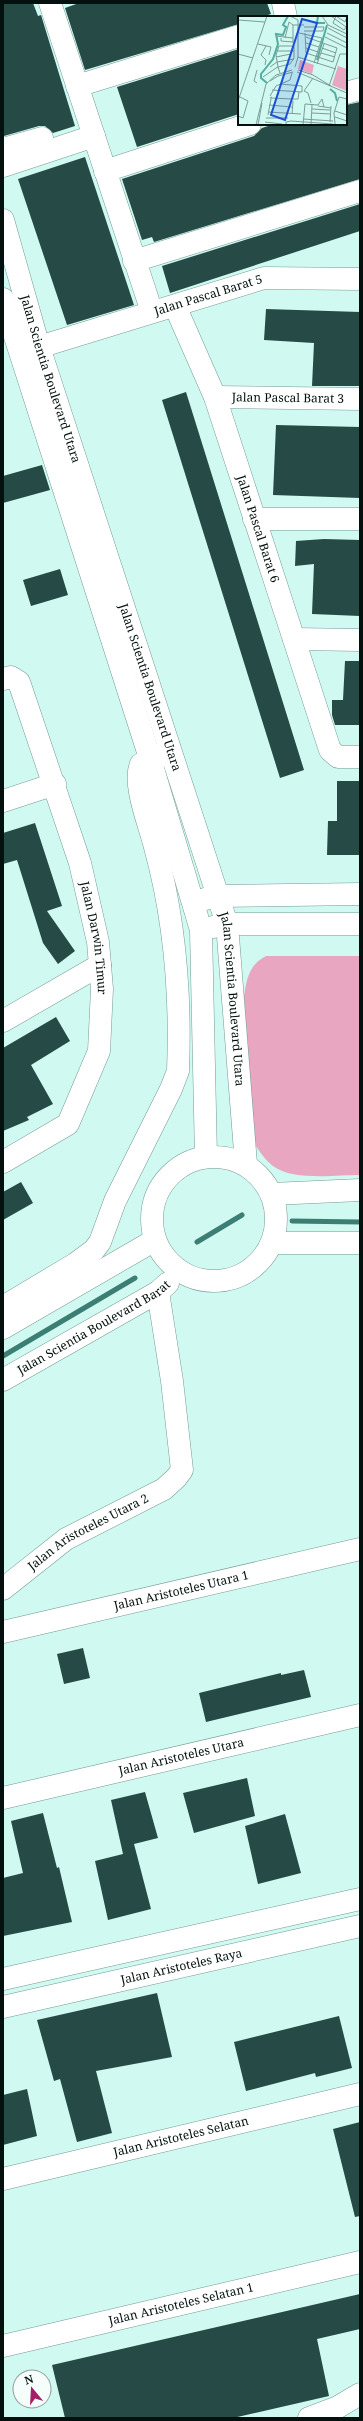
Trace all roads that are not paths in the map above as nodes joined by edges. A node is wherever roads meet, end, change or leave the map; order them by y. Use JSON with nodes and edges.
{"nodes":[{"id":1,"x":283,"y":3,"type":"edge"},
{"id":2,"x":53,"y":4,"type":"edge"},
{"id":3,"x":286,"y":16,"type":"edge"},
{"id":4,"x":238,"y":36,"type":"edge"},
{"id":5,"x":77,"y":86,"type":"junction"},
{"id":6,"x":360,"y":89,"type":"edge"},
{"id":7,"x":347,"y":93,"type":"edge"},
{"id":8,"x":247,"y":125,"type":"edge"},
{"id":9,"x":91,"y":130,"type":"junction"},
{"id":10,"x":3,"y":149,"type":"edge"},
{"id":11,"x":3,"y":166,"type":"edge"},
{"id":12,"x":105,"y":171,"type":"junction"},
{"id":13,"x":360,"y":191,"type":"edge"},
{"id":14,"x":3,"y":220,"type":"edge"},
{"id":15,"x":134,"y":261,"type":"junction"},
{"id":16,"x":360,"y":279,"type":"edge"},
{"id":17,"x":3,"y":299,"type":"edge"},
{"id":18,"x":148,"y":300,"type":"dead end"},
{"id":19,"x":175,"y":306,"type":"junction"},
{"id":20,"x":39,"y":347,"type":"junction"},
{"id":21,"x":215,"y":397,"type":"junction"},
{"id":22,"x":360,"y":399,"type":"edge"},
{"id":23,"x":254,"y":519,"type":"junction"},
{"id":24,"x":360,"y":519,"type":"edge"},
{"id":25,"x":294,"y":639,"type":"junction"},
{"id":26,"x":360,"y":640,"type":"edge"},
{"id":27,"x":11,"y":680,"type":"edge"},
{"id":28,"x":171,"y":753,"type":"junction"},
{"id":29,"x":360,"y":757,"type":"edge"},
{"id":30,"x":150,"y":759,"type":"junction"},
{"id":31,"x":55,"y":784,"type":"junction"},
{"id":32,"x":3,"y":801,"type":"edge"},
{"id":33,"x":360,"y":894,"type":"edge"},
{"id":34,"x":218,"y":896,"type":"junction"},
{"id":35,"x":194,"y":902,"type":"junction"},
{"id":36,"x":227,"y":924,"type":"junction"},
{"id":37,"x":360,"y":924,"type":"edge"},
{"id":38,"x":201,"y":930,"type":"junction"},
{"id":39,"x":100,"y":965,"type":"junction"},
{"id":40,"x":3,"y":1021,"type":"edge"},
{"id":41,"x":206,"y":1156,"type":"junction"},
{"id":42,"x":3,"y":1162,"type":"edge"},
{"id":43,"x":246,"y":1164,"type":"junction"},
{"id":44,"x":360,"y":1190,"type":"edge"},
{"id":45,"x":272,"y":1194,"type":"junction"},
{"id":46,"x":155,"y":1240,"type":"junction"},
{"id":47,"x":272,"y":1243,"type":"junction"},
{"id":48,"x":360,"y":1243,"type":"edge"},
{"id":49,"x":182,"y":1273,"type":"junction"},
{"id":50,"x":158,"y":1292,"type":"junction"},
{"id":51,"x":3,"y":1307,"type":"edge"},
{"id":52,"x":3,"y":1328,"type":"edge"},
{"id":53,"x":3,"y":1380,"type":"edge"},
{"id":54,"x":360,"y":1549,"type":"edge"},
{"id":55,"x":3,"y":1589,"type":"edge"},
{"id":56,"x":3,"y":1632,"type":"edge"},
{"id":57,"x":360,"y":1715,"type":"edge"},
{"id":58,"x":3,"y":1798,"type":"edge"},
{"id":59,"x":360,"y":1900,"type":"edge"},
{"id":60,"x":360,"y":1917,"type":"edge"},
{"id":61,"x":360,"y":1926,"type":"edge"},
{"id":62,"x":118,"y":1952,"type":"junction"},
{"id":63,"x":3,"y":1979,"type":"edge"},
{"id":64,"x":124,"y":1980,"type":"junction"},
{"id":65,"x":3,"y":2007,"type":"edge"},
{"id":66,"x":360,"y":2094,"type":"edge"},
{"id":67,"x":3,"y":2179,"type":"edge"},
{"id":68,"x":360,"y":2262,"type":"edge"},
{"id":69,"x":3,"y":2346,"type":"edge"},
{"id":70,"x":360,"y":2394,"type":"edge"},
{"id":71,"x":309,"y":2418,"type":"edge"}],
"edges":[{"from":1,"to":3,"type":"street"},
{"from":2,"to":5,"type":"street"},
{"from":4,"to":5,"type":"street"},
{"from":5,"to":9,"type":"street"},
{"from":6,"to":7,"type":"street"},
{"from":8,"to":12,"type":"street"},
{"from":9,"to":10,"type":"street"},
{"from":9,"to":11,"type":"street"},
{"from":9,"to":12,"type":"street"},
{"from":12,"to":15,"type":"street"},
{"from":13,"to":15,"type":"street"},
{"from":14,"to":20,"type":"street","name":"Jalan Scientia Boulevard Utara"},
{"from":15,"to":18,"type":"street"},
{"from":16,"to":19,"type":"street","name":"Jalan Pascal Barat 5"},
{"from":17,"to":30,"type":"street","name":"Jalan Scientia Boulevard Utara"},
{"from":19,"to":20,"type":"street","name":"Jalan Pascal Barat 5"},
{"from":19,"to":21,"type":"street","name":"Jalan Pascal Barat 6"},
{"from":20,"to":28,"type":"street","name":"Jalan Scientia Boulevard Utara"},
{"from":21,"to":22,"type":"street","name":"Jalan Pascal Barat 3"},
{"from":21,"to":23,"type":"street","name":"Jalan Pascal Barat 6"},
{"from":23,"to":24,"type":"street"},
{"from":23,"to":25,"type":"street","name":"Jalan Pascal Barat 6"},
{"from":25,"to":26,"type":"street"},
{"from":25,"to":29,"type":"street","name":"Jalan Pascal Barat 6"},
{"from":27,"to":31,"type":"street","name":"Jalan Darwin Timur"},
{"from":28,"to":30,"type":"street"},
{"from":28,"to":34,"type":"street","name":"Jalan Scientia Boulevard Utara"},
{"from":30,"to":35,"type":"street","name":"Jalan Scientia Boulevard Utara"},
{"from":30,"to":51,"type":"street"},
{"from":31,"to":32,"type":"street"},
{"from":31,"to":39,"type":"street","name":"Jalan Darwin Timur"},
{"from":33,"to":34,"type":"street"},
{"from":34,"to":35,"type":"street"},
{"from":34,"to":36,"type":"street","name":"Jalan Scientia Boulevard Utara"},
{"from":35,"to":38,"type":"street","name":"Jalan Scientia Boulevard Utara"},
{"from":36,"to":37,"type":"street"},
{"from":36,"to":38,"type":"street"},
{"from":36,"to":43,"type":"street","name":"Jalan Scientia Boulevard Utara"},
{"from":38,"to":41,"type":"street","name":"Jalan Scientia Boulevard Utara"},
{"from":39,"to":40,"type":"street"},
{"from":39,"to":42,"type":"street","name":"Jalan Darwin Timur"},
{"from":41,"to":43,"type":"street"},
{"from":41,"to":46,"type":"street"},
{"from":43,"to":45,"type":"street"},
{"from":44,"to":45,"type":"street"},
{"from":45,"to":47,"type":"street"},
{"from":46,"to":49,"type":"street"},
{"from":46,"to":52,"type":"street"},
{"from":47,"to":48,"type":"street"},
{"from":47,"to":49,"type":"street"},
{"from":49,"to":50,"type":"street","name":"Jalan Scientia Boulevard Barat"},
{"from":50,"to":53,"type":"street","name":"Jalan Scientia Boulevard Barat"},
{"from":50,"to":55,"type":"street","name":"Jalan Aristoteles Utara 2"},
{"from":54,"to":56,"type":"street","name":"Jalan Aristoteles Utara 1"},
{"from":57,"to":58,"type":"street","name":"Jalan Aristoteles Utara"},
{"from":59,"to":60,"type":"street"},
{"from":59,"to":62,"type":"street"},
{"from":61,"to":64,"type":"street","name":"Jalan Aristoteles Raya"},
{"from":62,"to":63,"type":"street"},
{"from":62,"to":64,"type":"street"},
{"from":64,"to":65,"type":"street","name":"Jalan Aristoteles Raya"},
{"from":66,"to":67,"type":"street","name":"Jalan Aristoteles Selatan"},
{"from":68,"to":69,"type":"street","name":"Jalan Aristoteles Selatan 1"},
{"from":70,"to":71,"type":"street"}]}
